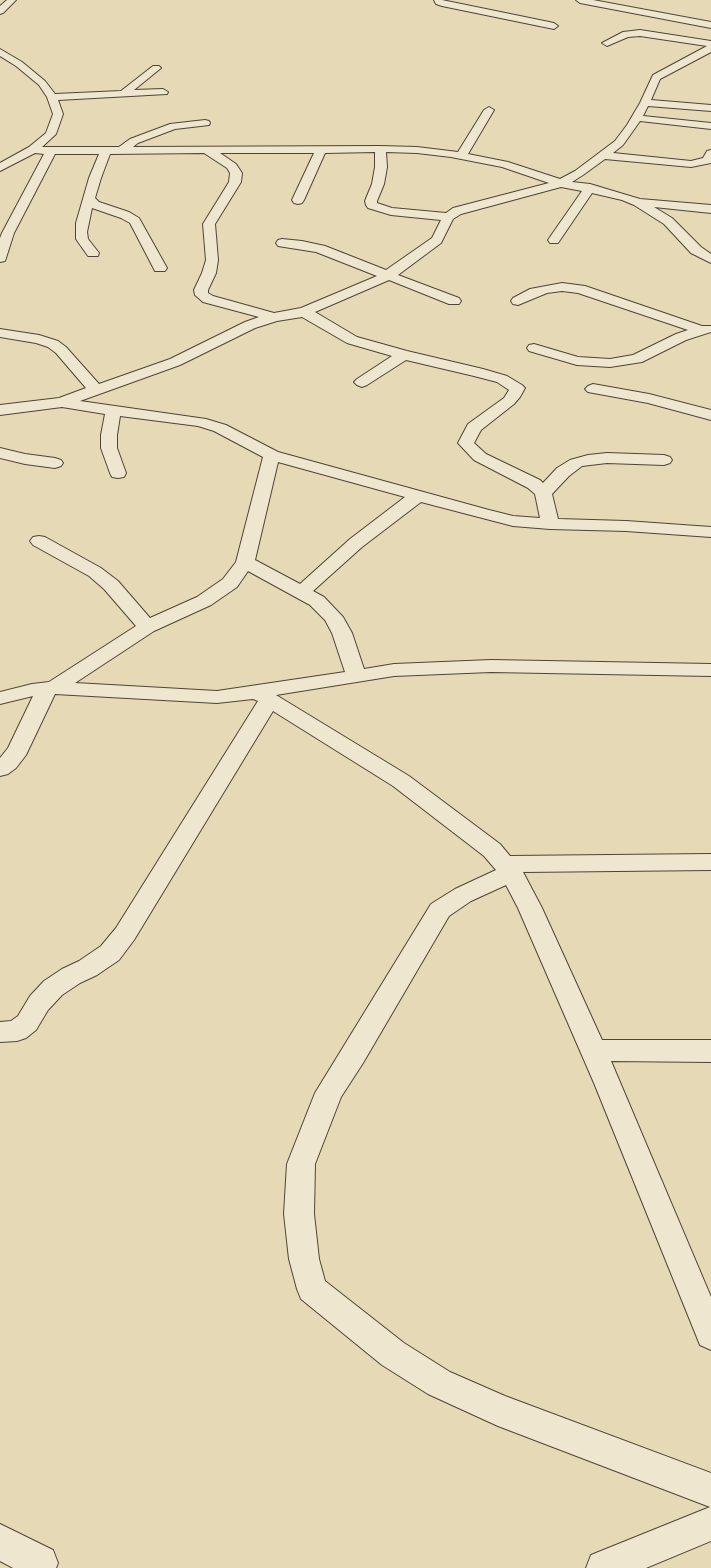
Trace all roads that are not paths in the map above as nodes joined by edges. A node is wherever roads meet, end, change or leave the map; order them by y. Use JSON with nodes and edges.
{"nodes":[{"id":1,"x":12,"y":0,"type":"edge"},
{"id":2,"x":438,"y":0,"type":"edge"},
{"id":3,"x":580,"y":0,"type":"edge"},
{"id":4,"x":1,"y":10,"type":"edge"},
{"id":5,"x":711,"y":25,"type":"edge"},
{"id":6,"x":554,"y":26,"type":"dead end"},
{"id":7,"x":607,"y":43,"type":"dead end"},
{"id":8,"x":711,"y":44,"type":"edge"},
{"id":9,"x":711,"y":48,"type":"edge"},
{"id":10,"x":0,"y":52,"type":"edge"},
{"id":11,"x":689,"y":59,"type":"junction"},
{"id":12,"x":704,"y":61,"type":"dead end"},
{"id":13,"x":156,"y":68,"type":"dead end"},
{"id":14,"x":163,"y":92,"type":"dead end"},
{"id":15,"x":123,"y":94,"type":"junction"},
{"id":16,"x":52,"y":97,"type":"junction"},
{"id":17,"x":645,"y":103,"type":"junction"},
{"id":18,"x":711,"y":108,"type":"edge"},
{"id":19,"x":489,"y":110,"type":"dead end"},
{"id":20,"x":637,"y":118,"type":"junction"},
{"id":21,"x":205,"y":123,"type":"dead end"},
{"id":22,"x":711,"y":126,"type":"edge"},
{"id":23,"x":33,"y":149,"type":"junction"},
{"id":24,"x":321,"y":149,"type":"junction"},
{"id":25,"x":380,"y":149,"type":"junction"},
{"id":26,"x":51,"y":150,"type":"junction"},
{"id":27,"x":106,"y":150,"type":"junction"},
{"id":28,"x":122,"y":150,"type":"junction"},
{"id":29,"x":206,"y":150,"type":"junction"},
{"id":30,"x":711,"y":153,"type":"edge"},
{"id":31,"x":603,"y":155,"type":"junction"},
{"id":32,"x":461,"y":156,"type":"junction"},
{"id":33,"x":0,"y":168,"type":"edge"},
{"id":34,"x":561,"y":182,"type":"junction"},
{"id":35,"x":590,"y":188,"type":"junction"},
{"id":36,"x":89,"y":199,"type":"junction"},
{"id":37,"x":298,"y":200,"type":"dead end"},
{"id":38,"x":638,"y":202,"type":"junction"},
{"id":39,"x":711,"y":209,"type":"edge"},
{"id":40,"x":448,"y":217,"type":"junction"},
{"id":41,"x":554,"y":240,"type":"dead end"},
{"id":42,"x":282,"y":243,"type":"dead end"},
{"id":43,"x":93,"y":253,"type":"dead end"},
{"id":44,"x":0,"y":258,"type":"edge"},
{"id":45,"x":711,"y":260,"type":"edge"},
{"id":46,"x":160,"y":268,"type":"dead end"},
{"id":47,"x":388,"y":275,"type":"junction"},
{"id":48,"x":454,"y":301,"type":"dead end"},
{"id":49,"x":518,"y":301,"type":"dead end"},
{"id":50,"x":304,"y":312,"type":"junction"},
{"id":51,"x":274,"y":317,"type":"junction"},
{"id":52,"x":706,"y":329,"type":"edge"},
{"id":53,"x":0,"y":333,"type":"edge"},
{"id":54,"x":534,"y":348,"type":"dead end"},
{"id":55,"x":404,"y":356,"type":"junction"},
{"id":56,"x":362,"y":382,"type":"dead end"},
{"id":57,"x":592,"y":388,"type":"dead end"},
{"id":58,"x":95,"y":389,"type":"junction"},
{"id":59,"x":62,"y":402,"type":"junction"},
{"id":60,"x":0,"y":410,"type":"edge"},
{"id":61,"x":113,"y":410,"type":"junction"},
{"id":62,"x":711,"y":415,"type":"edge"},
{"id":63,"x":0,"y":453,"type":"edge"},
{"id":64,"x":272,"y":454,"type":"junction"},
{"id":65,"x":664,"y":460,"type":"dead end"},
{"id":66,"x":55,"y":463,"type":"dead end"},
{"id":67,"x":118,"y":473,"type":"dead end"},
{"id":68,"x":543,"y":493,"type":"junction"},
{"id":69,"x":419,"y":496,"type":"junction"},
{"id":70,"x":550,"y":524,"type":"junction"},
{"id":71,"x":711,"y":532,"type":"edge"},
{"id":72,"x":39,"y":542,"type":"dead end"},
{"id":73,"x":245,"y":562,"type":"junction"},
{"id":74,"x":301,"y":592,"type":"junction"},
{"id":75,"x":147,"y":627,"type":"junction"},
{"id":76,"x":711,"y":670,"type":"edge"},
{"id":77,"x":356,"y":676,"type":"junction"},
{"id":78,"x":50,"y":689,"type":"junction"},
{"id":79,"x":2,"y":696,"type":"edge"},
{"id":80,"x":263,"y":696,"type":"junction"},
{"id":81,"x":0,"y":769,"type":"edge"},
{"id":82,"x":711,"y":862,"type":"edge"},
{"id":83,"x":508,"y":869,"type":"junction"},
{"id":84,"x":0,"y":1032,"type":"edge"},
{"id":85,"x":594,"y":1050,"type":"junction"},
{"id":86,"x":711,"y":1051,"type":"edge"},
{"id":87,"x":711,"y":1335,"type":"edge"},
{"id":88,"x":711,"y":1490,"type":"edge"},
{"id":89,"x":711,"y":1524,"type":"edge"},
{"id":90,"x":0,"y":1542,"type":"edge"},
{"id":91,"x":40,"y":1563,"type":"dead end"},
{"id":92,"x":604,"y":1568,"type":"edge"}],
"edges":[{"from":1,"to":4,"type":"street"},
{"from":2,"to":6,"type":"street"},
{"from":3,"to":5,"type":"street"},
{"from":7,"to":8,"type":"street"},
{"from":9,"to":11,"type":"street"},
{"from":10,"to":16,"type":"street"},
{"from":11,"to":12,"type":"street"},
{"from":11,"to":17,"type":"street"},
{"from":13,"to":15,"type":"street"},
{"from":14,"to":15,"type":"street"},
{"from":15,"to":16,"type":"street"},
{"from":16,"to":23,"type":"street"},
{"from":17,"to":18,"type":"street"},
{"from":17,"to":20,"type":"street"},
{"from":19,"to":32,"type":"street"},
{"from":20,"to":22,"type":"street"},
{"from":20,"to":31,"type":"street"},
{"from":21,"to":28,"type":"street"},
{"from":23,"to":26,"type":"street"},
{"from":23,"to":33,"type":"street"},
{"from":24,"to":25,"type":"street"},
{"from":24,"to":29,"type":"street"},
{"from":24,"to":37,"type":"street"},
{"from":25,"to":32,"type":"street"},
{"from":25,"to":40,"type":"street"},
{"from":26,"to":27,"type":"street"},
{"from":26,"to":44,"type":"street"},
{"from":27,"to":28,"type":"street"},
{"from":27,"to":36,"type":"street"},
{"from":28,"to":29,"type":"street"},
{"from":29,"to":51,"type":"street"},
{"from":30,"to":31,"type":"street"},
{"from":31,"to":34,"type":"street"},
{"from":32,"to":34,"type":"street"},
{"from":34,"to":35,"type":"street"},
{"from":34,"to":40,"type":"street"},
{"from":35,"to":38,"type":"street"},
{"from":35,"to":41,"type":"street"},
{"from":36,"to":43,"type":"street"},
{"from":36,"to":46,"type":"street"},
{"from":38,"to":39,"type":"street"},
{"from":38,"to":45,"type":"street"},
{"from":40,"to":47,"type":"street"},
{"from":42,"to":47,"type":"street"},
{"from":47,"to":48,"type":"street"},
{"from":47,"to":50,"type":"street"},
{"from":49,"to":52,"type":"street"},
{"from":50,"to":51,"type":"street"},
{"from":50,"to":55,"type":"street"},
{"from":51,"to":58,"type":"street"},
{"from":52,"to":54,"type":"street"},
{"from":53,"to":58,"type":"street"},
{"from":55,"to":56,"type":"street"},
{"from":55,"to":68,"type":"street"},
{"from":57,"to":62,"type":"street"},
{"from":58,"to":59,"type":"street"},
{"from":59,"to":60,"type":"street"},
{"from":59,"to":61,"type":"street"},
{"from":61,"to":64,"type":"street"},
{"from":61,"to":67,"type":"street"},
{"from":63,"to":66,"type":"street"},
{"from":64,"to":69,"type":"street"},
{"from":64,"to":73,"type":"street"},
{"from":65,"to":68,"type":"street"},
{"from":68,"to":70,"type":"street"},
{"from":69,"to":70,"type":"street"},
{"from":69,"to":74,"type":"street"},
{"from":70,"to":71,"type":"street"},
{"from":72,"to":75,"type":"street"},
{"from":73,"to":74,"type":"street"},
{"from":73,"to":75,"type":"street"},
{"from":74,"to":77,"type":"street"},
{"from":75,"to":78,"type":"street"},
{"from":76,"to":77,"type":"street"},
{"from":77,"to":80,"type":"street"},
{"from":78,"to":79,"type":"street"},
{"from":78,"to":80,"type":"street"},
{"from":78,"to":81,"type":"street"},
{"from":80,"to":83,"type":"street"},
{"from":80,"to":84,"type":"street"},
{"from":82,"to":83,"type":"street"},
{"from":83,"to":85,"type":"street"},
{"from":83,"to":88,"type":"street"},
{"from":85,"to":86,"type":"street"},
{"from":85,"to":87,"type":"street"},
{"from":89,"to":92,"type":"street"},
{"from":90,"to":91,"type":"street"}]}
